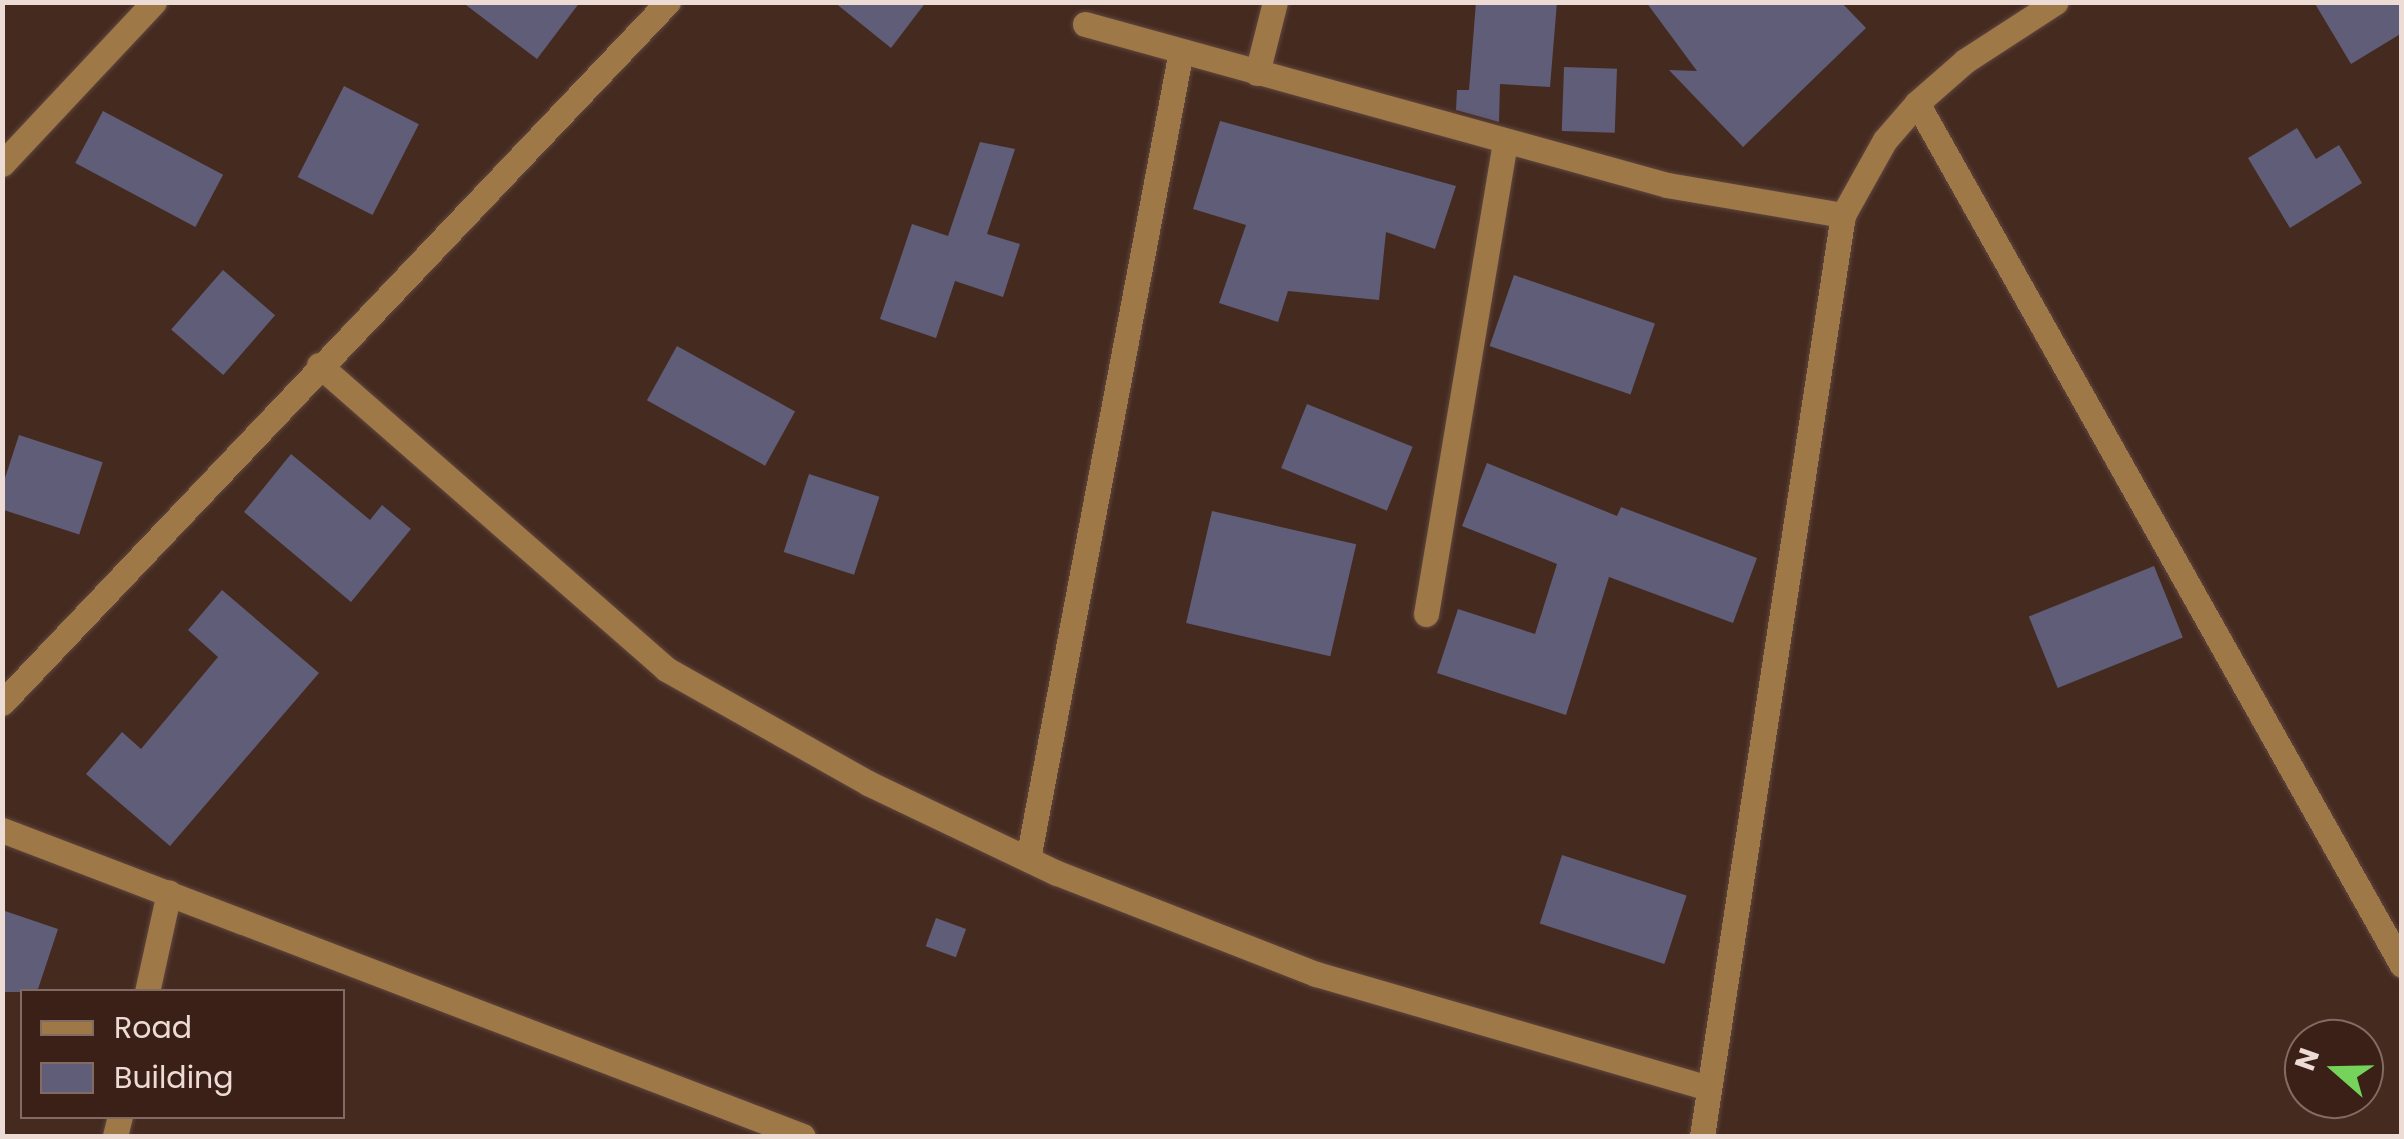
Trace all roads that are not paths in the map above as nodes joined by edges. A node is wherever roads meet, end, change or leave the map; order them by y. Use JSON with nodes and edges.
{"nodes":[{"id":1,"x":154,"y":2,"type":"edge"},
{"id":2,"x":668,"y":2,"type":"edge"},
{"id":3,"x":1274,"y":2,"type":"edge"},
{"id":4,"x":2056,"y":2,"type":"edge"},
{"id":5,"x":1085,"y":24,"type":"dead end"},
{"id":6,"x":1181,"y":52,"type":"junction"},
{"id":7,"x":1257,"y":73,"type":"junction"},
{"id":8,"x":1917,"y":103,"type":"junction"},
{"id":9,"x":1505,"y":142,"type":"junction"},
{"id":10,"x":2,"y":164,"type":"edge"},
{"id":11,"x":1842,"y":216,"type":"junction"},
{"id":12,"x":319,"y":365,"type":"junction"},
{"id":13,"x":1426,"y":614,"type":"dead end"},
{"id":14,"x":2,"y":703,"type":"edge"},
{"id":15,"x":2,"y":830,"type":"edge"},
{"id":16,"x":1028,"y":859,"type":"junction"},
{"id":17,"x":169,"y":892,"type":"junction"},
{"id":18,"x":2402,"y":965,"type":"edge"},
{"id":19,"x":148,"y":989,"type":"edge"},
{"id":20,"x":1708,"y":1088,"type":"junction"},
{"id":21,"x":803,"y":1136,"type":"edge"},
{"id":22,"x":1702,"y":1136,"type":"edge"}],
"edges":[{"from":1,"to":10,"type":"street"},
{"from":2,"to":12,"type":"street"},
{"from":3,"to":7,"type":"street"},
{"from":4,"to":8,"type":"street"},
{"from":5,"to":6,"type":"street"},
{"from":6,"to":7,"type":"street"},
{"from":6,"to":16,"type":"street"},
{"from":7,"to":9,"type":"street"},
{"from":8,"to":11,"type":"street"},
{"from":8,"to":18,"type":"street"},
{"from":9,"to":11,"type":"street"},
{"from":9,"to":13,"type":"street"},
{"from":11,"to":20,"type":"street"},
{"from":12,"to":14,"type":"street"},
{"from":12,"to":16,"type":"street"},
{"from":15,"to":17,"type":"street"},
{"from":16,"to":20,"type":"street"},
{"from":17,"to":19,"type":"street"},
{"from":17,"to":21,"type":"street"},
{"from":20,"to":22,"type":"street"}]}
